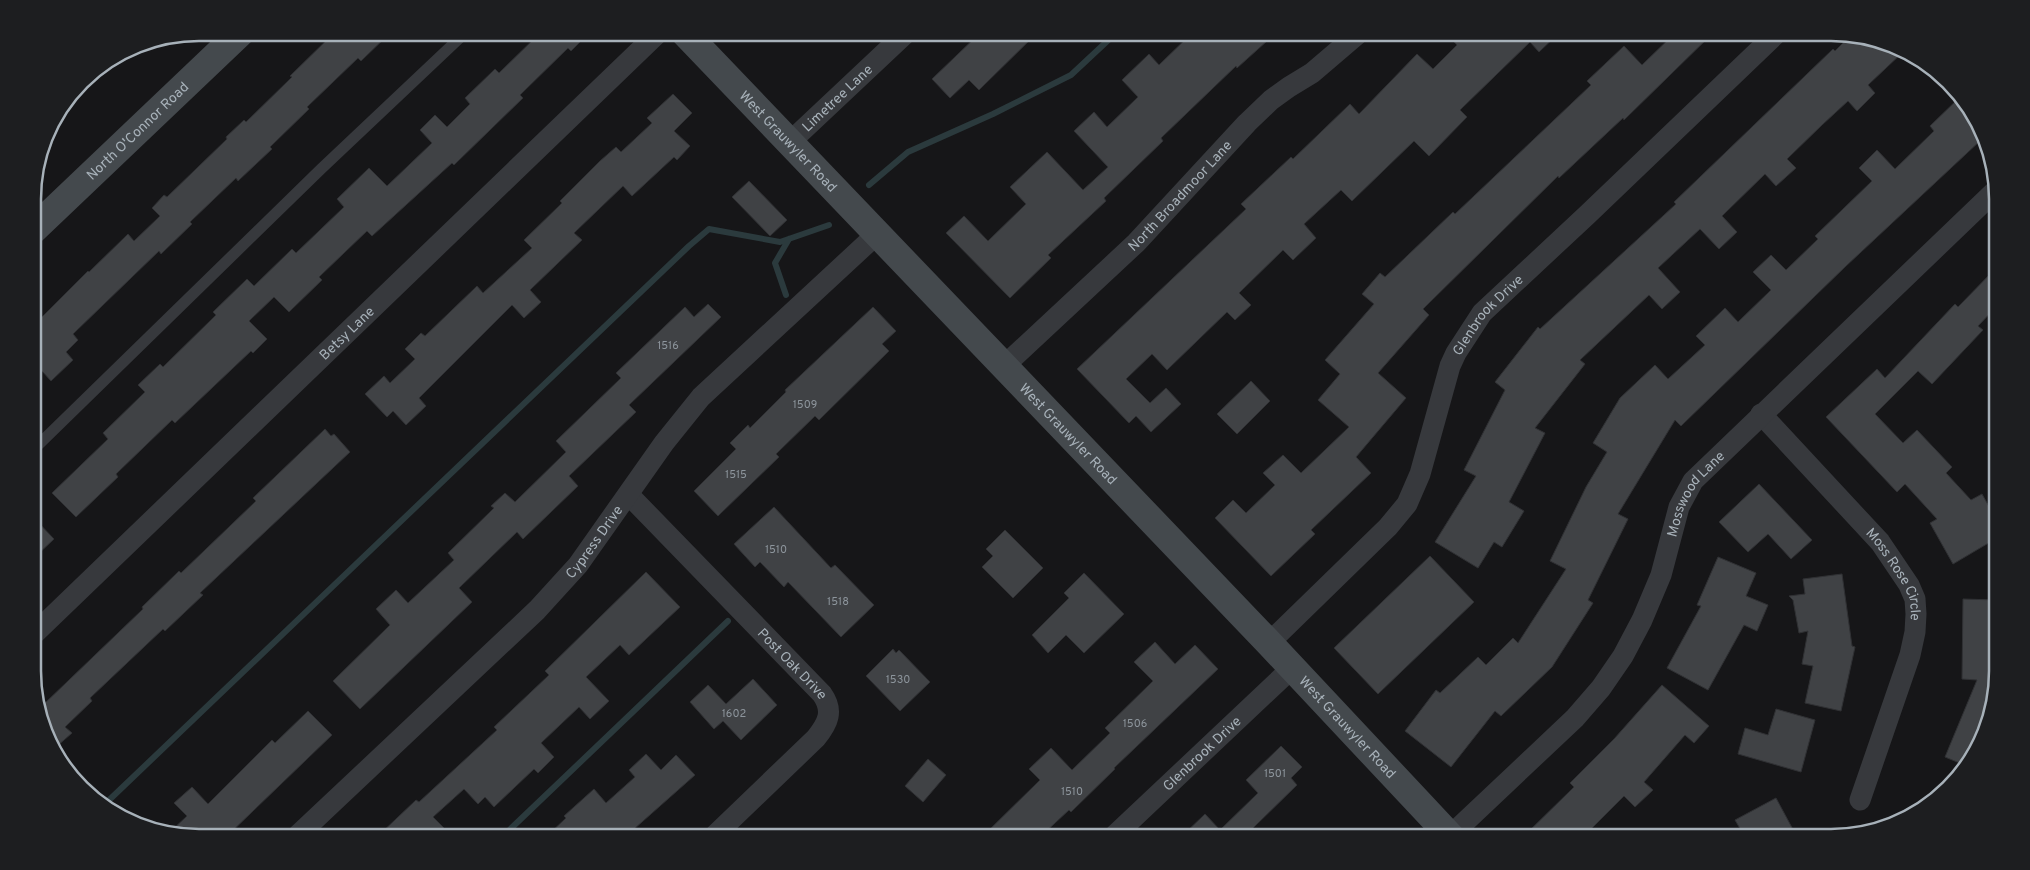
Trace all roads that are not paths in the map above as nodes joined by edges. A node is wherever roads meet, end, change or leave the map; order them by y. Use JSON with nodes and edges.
{"nodes":[{"id":1,"x":231,"y":41,"type":"edge"},
{"id":2,"x":456,"y":41,"type":"edge"},
{"id":3,"x":650,"y":41,"type":"edge"},
{"id":4,"x":693,"y":41,"type":"edge"},
{"id":5,"x":897,"y":41,"type":"edge"},
{"id":6,"x":1350,"y":41,"type":"edge"},
{"id":7,"x":1769,"y":41,"type":"edge"},
{"id":8,"x":789,"y":142,"type":"junction"},
{"id":9,"x":1989,"y":197,"type":"edge"},
{"id":10,"x":42,"y":221,"type":"edge"},
{"id":11,"x":877,"y":234,"type":"junction"},
{"id":12,"x":1004,"y":366,"type":"junction"},
{"id":13,"x":1761,"y":414,"type":"junction"},
{"id":14,"x":41,"y":443,"type":"edge"},
{"id":15,"x":629,"y":495,"type":"junction"},
{"id":16,"x":41,"y":627,"type":"edge"},
{"id":17,"x":1269,"y":643,"type":"junction"},
{"id":18,"x":1292,"y":668,"type":"junction"},
{"id":19,"x":1860,"y":800,"type":"dead end"},
{"id":20,"x":1122,"y":828,"type":"edge"},
{"id":21,"x":1442,"y":828,"type":"edge"},
{"id":22,"x":1459,"y":828,"type":"edge"},
{"id":23,"x":306,"y":829,"type":"edge"},
{"id":24,"x":722,"y":829,"type":"edge"}],
"edges":[{"from":1,"to":10,"type":"main road","name":"North O'Connor Road"},
{"from":2,"to":14,"type":"lane"},
{"from":3,"to":16,"type":"street","name":"Betsy Lane"},
{"from":4,"to":8,"type":"main road","name":"West Grauwyler Road"},
{"from":5,"to":8,"type":"street","name":"Limetree Lane"},
{"from":6,"to":12,"type":"street","name":"North Broadmoor Lane"},
{"from":7,"to":17,"type":"street","name":"Glenbrook Drive"},
{"from":8,"to":11,"type":"main road","name":"West Grauwyler Road"},
{"from":9,"to":13,"type":"street","name":"Mosswood Lane"},
{"from":11,"to":12,"type":"main road","name":"West Grauwyler Road"},
{"from":11,"to":15,"type":"street","name":"Cypress Drive"},
{"from":12,"to":17,"type":"main road","name":"West Grauwyler Road"},
{"from":13,"to":19,"type":"street","name":"Moss Rose Circle"},
{"from":13,"to":22,"type":"street","name":"Mosswood Lane"},
{"from":15,"to":23,"type":"street","name":"Cypress Drive"},
{"from":15,"to":24,"type":"street","name":"Post Oak Drive"},
{"from":17,"to":18,"type":"main road","name":"West Grauwyler Road"},
{"from":18,"to":20,"type":"street","name":"Glenbrook Drive"},
{"from":18,"to":21,"type":"main road","name":"West Grauwyler Road"}]}
